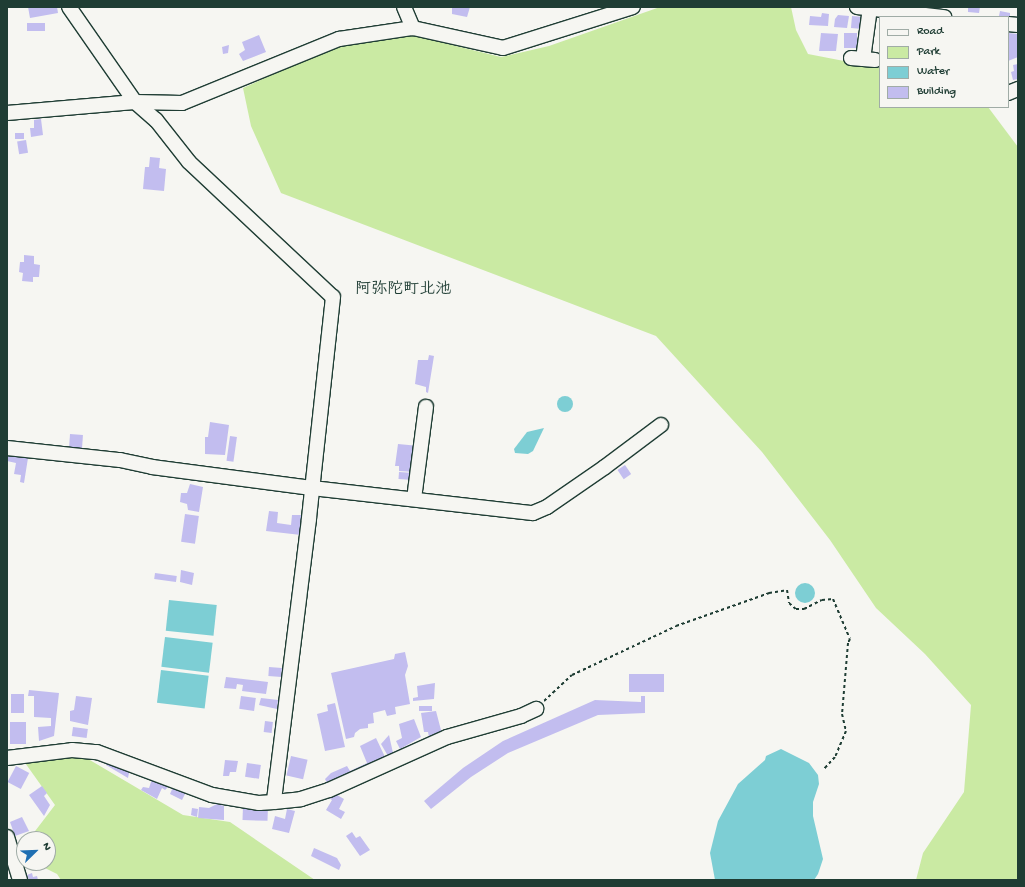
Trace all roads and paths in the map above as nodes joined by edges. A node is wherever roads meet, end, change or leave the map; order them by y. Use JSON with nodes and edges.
{"nodes":[{"id":1,"x":69,"y":7,"type":"edge"},
{"id":2,"x":404,"y":7,"type":"edge"},
{"id":3,"x":634,"y":7,"type":"edge"},
{"id":4,"x":864,"y":8,"type":"edge"},
{"id":5,"x":935,"y":16,"type":"edge"},
{"id":6,"x":413,"y":28,"type":"junction"},
{"id":7,"x":863,"y":59,"type":"dead end"},
{"id":8,"x":135,"y":102,"type":"junction"},
{"id":9,"x":7,"y":113,"type":"edge"},
{"id":10,"x":426,"y":407,"type":"dead end"},
{"id":11,"x":661,"y":425,"type":"dead end"},
{"id":12,"x":7,"y":448,"type":"edge"},
{"id":13,"x":312,"y":488,"type":"junction"},
{"id":14,"x":414,"y":499,"type":"junction"},
{"id":15,"x":536,"y":709,"type":"joint"},
{"id":16,"x":7,"y":758,"type":"edge"},
{"id":17,"x":824,"y":769,"type":"dead end"},
{"id":18,"x":274,"y":802,"type":"junction"},
{"id":19,"x":7,"y":837,"type":"edge"},
{"id":20,"x":20,"y":880,"type":"edge"}],
"edges":[{"from":1,"to":8,"type":"street"},
{"from":2,"to":6,"type":"street"},
{"from":3,"to":6,"type":"street"},
{"from":4,"to":5,"type":"street"},
{"from":4,"to":7,"type":"street"},
{"from":6,"to":8,"type":"street"},
{"from":8,"to":9,"type":"street"},
{"from":8,"to":13,"type":"street"},
{"from":10,"to":14,"type":"street"},
{"from":11,"to":14,"type":"street"},
{"from":12,"to":13,"type":"street"},
{"from":13,"to":14,"type":"street"},
{"from":13,"to":18,"type":"street"},
{"from":15,"to":17,"type":"path"},
{"from":15,"to":18,"type":"street"},
{"from":16,"to":18,"type":"street"},
{"from":19,"to":20,"type":"street"}]}
